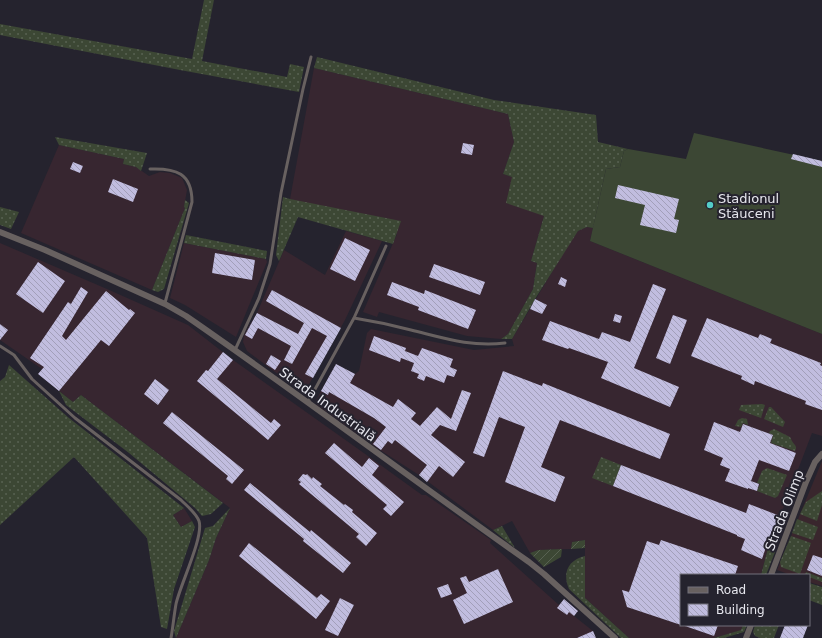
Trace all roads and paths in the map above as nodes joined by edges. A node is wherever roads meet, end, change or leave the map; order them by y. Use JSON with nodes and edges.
{"nodes":[{"id":1,"x":311,"y":57,"type":"dead end"},
{"id":2,"x":150,"y":169,"type":"dead end"},
{"id":3,"x":0,"y":232,"type":"edge"},
{"id":4,"x":386,"y":246,"type":"dead end"},
{"id":5,"x":164,"y":304,"type":"junction"},
{"id":6,"x":354,"y":318,"type":"junction"},
{"id":7,"x":505,"y":343,"type":"dead end"},
{"id":8,"x":0,"y":346,"type":"edge"},
{"id":9,"x":234,"y":350,"type":"junction"},
{"id":10,"x":308,"y":402,"type":"junction"},
{"id":11,"x":822,"y":454,"type":"edge"},
{"id":12,"x":771,"y":574,"type":"edge"},
{"id":13,"x":751,"y":626,"type":"edge"},
{"id":14,"x":171,"y":638,"type":"edge"},
{"id":15,"x":615,"y":638,"type":"edge"},
{"id":16,"x":745,"y":638,"type":"edge"}],
"edges":[{"from":1,"to":9,"type":"lane"},
{"from":2,"to":5,"type":"lane"},
{"from":3,"to":5,"type":"street","name":"Strada Industrială"},
{"from":4,"to":6,"type":"lane"},
{"from":5,"to":9,"type":"street","name":"Strada Industrială"},
{"from":6,"to":7,"type":"lane"},
{"from":6,"to":10,"type":"lane"},
{"from":8,"to":14,"type":"lane"},
{"from":9,"to":10,"type":"street","name":"Strada Industrială"},
{"from":10,"to":15,"type":"street","name":"Strada Industrială"},
{"from":11,"to":12,"type":"street","name":"Strada Olimp"},
{"from":13,"to":16,"type":"street"}]}
